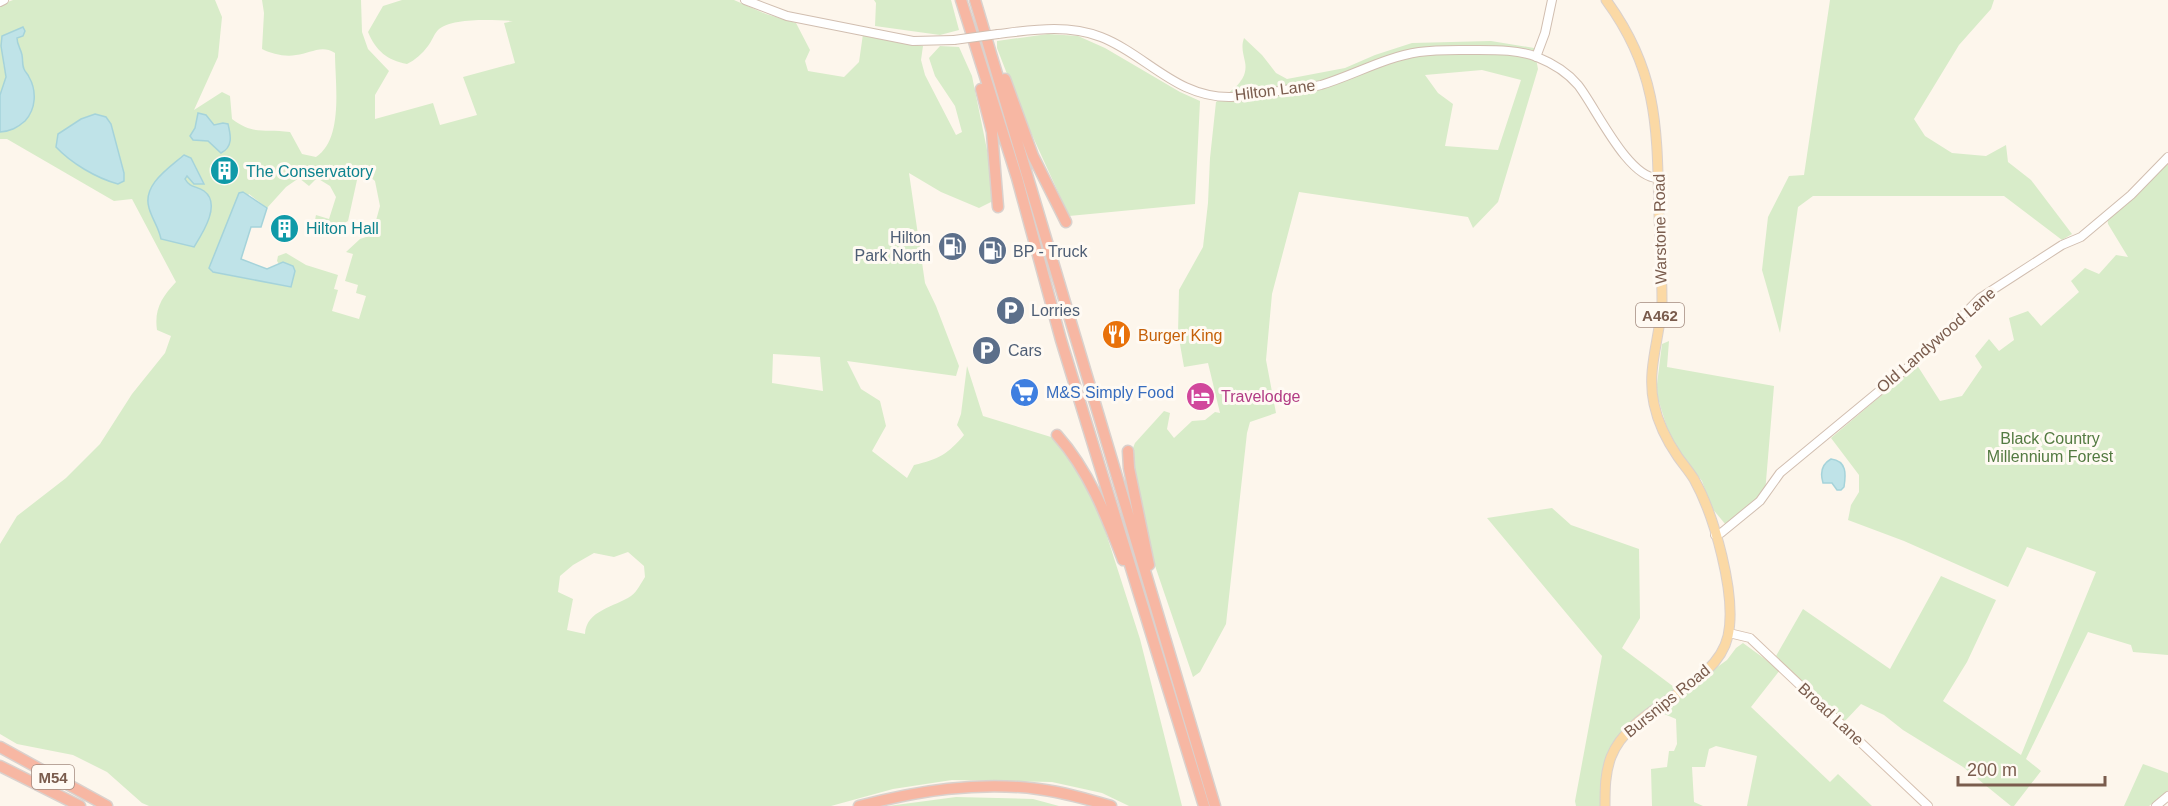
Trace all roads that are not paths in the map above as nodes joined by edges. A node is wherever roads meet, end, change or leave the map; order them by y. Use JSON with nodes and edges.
{"nodes":[{"id":1,"x":4,"y":0,"type":"edge"},
{"id":2,"x":745,"y":0,"type":"edge"},
{"id":3,"x":960,"y":0,"type":"edge"},
{"id":4,"x":976,"y":0,"type":"edge"},
{"id":5,"x":1552,"y":0,"type":"edge"},
{"id":6,"x":1606,"y":0,"type":"edge"},
{"id":7,"x":0,"y":2,"type":"edge"},
{"id":8,"x":1536,"y":57,"type":"junction"},
{"id":9,"x":2168,"y":157,"type":"edge"},
{"id":10,"x":1658,"y":178,"type":"junction"},
{"id":11,"x":998,"y":207,"type":"dead end"},
{"id":12,"x":1066,"y":222,"type":"dead end"},
{"id":13,"x":1057,"y":435,"type":"dead end"},
{"id":14,"x":1128,"y":451,"type":"dead end"},
{"id":15,"x":1715,"y":535,"type":"junction"},
{"id":16,"x":1729,"y":633,"type":"junction"},
{"id":17,"x":1160,"y":643,"type":"junction"},
{"id":18,"x":0,"y":747,"type":"edge"},
{"id":19,"x":0,"y":754,"type":"edge"},
{"id":20,"x":0,"y":766,"type":"edge"},
{"id":21,"x":0,"y":774,"type":"edge"},
{"id":22,"x":2168,"y":796,"type":"edge"},
{"id":23,"x":74,"y":806,"type":"edge"},
{"id":24,"x":80,"y":806,"type":"edge"},
{"id":25,"x":105,"y":806,"type":"edge"},
{"id":26,"x":859,"y":806,"type":"edge"},
{"id":27,"x":1111,"y":806,"type":"edge"},
{"id":28,"x":1204,"y":806,"type":"edge"},
{"id":29,"x":1215,"y":806,"type":"edge"},
{"id":30,"x":1605,"y":806,"type":"edge"},
{"id":31,"x":1928,"y":806,"type":"edge"},
{"id":32,"x":2156,"y":806,"type":"edge"}],
"edges":[{"from":1,"to":7,"type":"street"},
{"from":2,"to":8,"type":"street","name":"Hilton Lane","bridge":true},
{"from":3,"to":11,"type":"highway"},
{"from":3,"to":17,"type":"highway"},
{"from":4,"to":12,"type":"highway"},
{"from":4,"to":17,"type":"highway"},
{"from":5,"to":8,"type":"street"},
{"from":6,"to":10,"type":"main road","name":"Warstone Road","number":"A462"},
{"from":8,"to":10,"type":"street","name":"Hilton Lane"},
{"from":9,"to":15,"type":"street","name":"Old Landywood Lane"},
{"from":10,"to":15,"type":"main road","name":"Warstone Road","number":"A462"},
{"from":13,"to":17,"type":"highway"},
{"from":14,"to":17,"type":"highway"},
{"from":15,"to":16,"type":"main road","name":"Warstone Road","number":"A462"},
{"from":16,"to":30,"type":"main road","name":"Bursnips Road","number":"A462"},
{"from":16,"to":31,"type":"main road","name":"Broad Lane"},
{"from":17,"to":28,"type":"highway"},
{"from":17,"to":29,"type":"highway"},
{"from":18,"to":25,"type":"highway","number":"M54"},
{"from":19,"to":25,"type":"highway","number":"M54"},
{"from":20,"to":24,"type":"highway","number":"M54"},
{"from":21,"to":23,"type":"highway"},
{"from":22,"to":32,"type":"street"},
{"from":26,"to":27,"type":"highway"}]}
